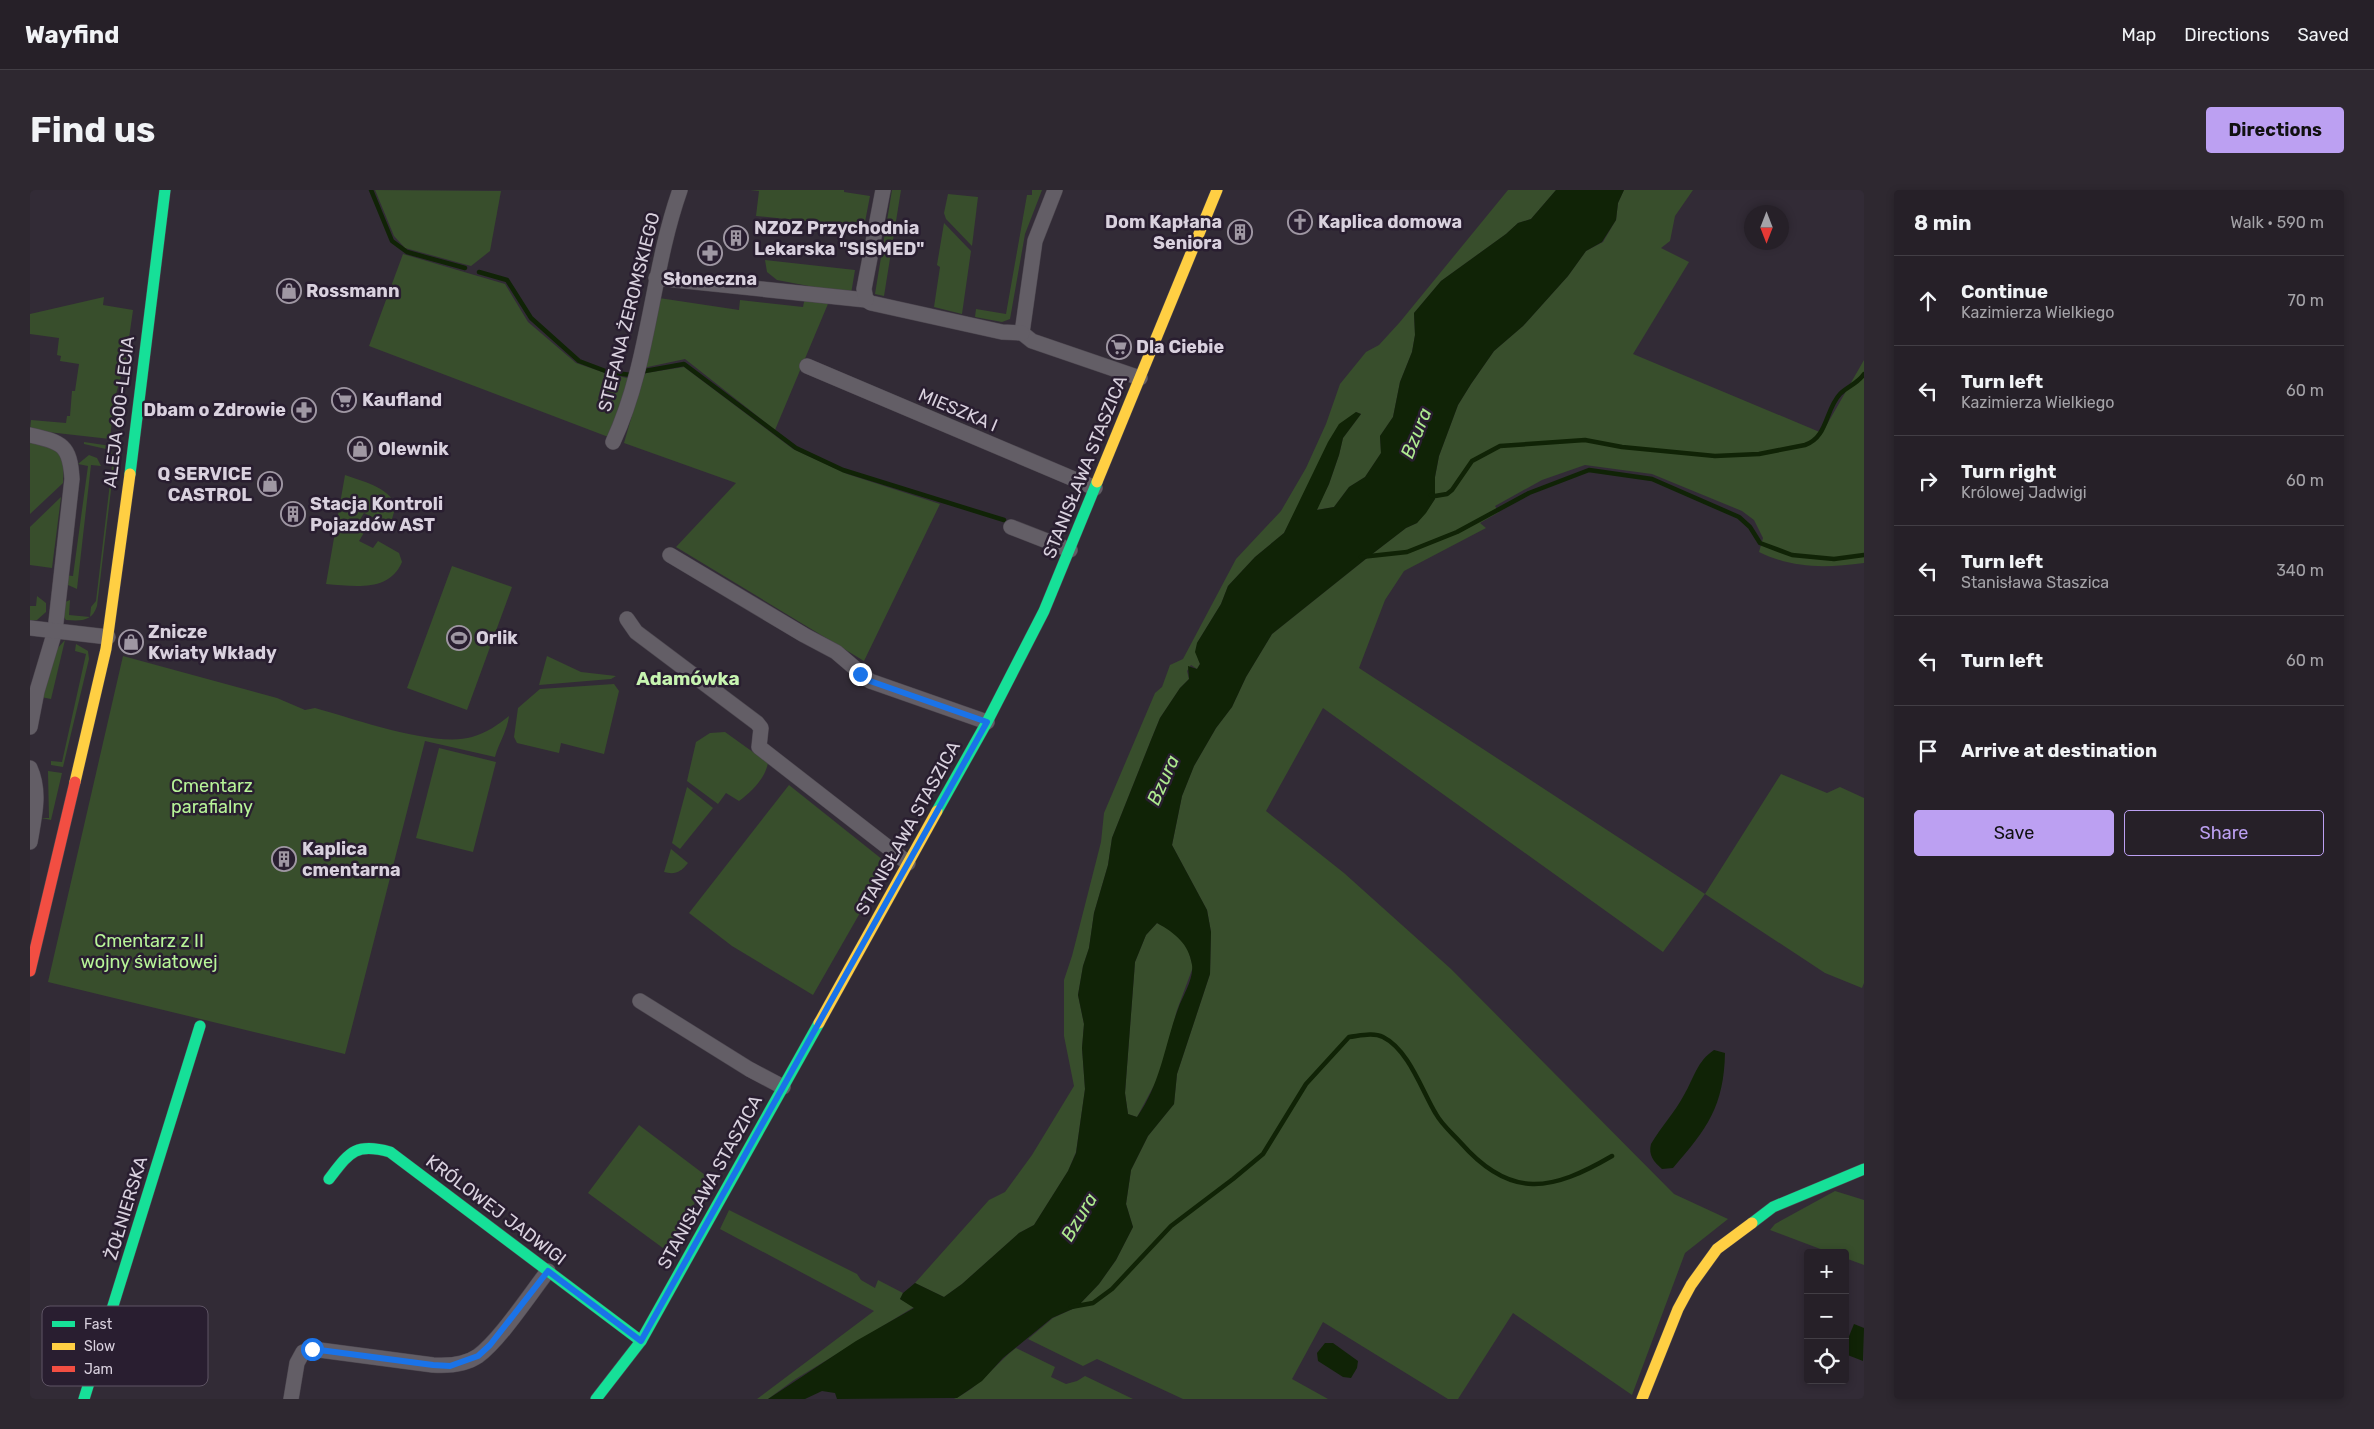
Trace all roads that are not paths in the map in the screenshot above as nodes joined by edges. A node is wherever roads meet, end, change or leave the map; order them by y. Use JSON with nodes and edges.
{"nodes":[{"id":1,"x":165,"y":190,"type":"edge"},
{"id":2,"x":680,"y":190,"type":"edge"},
{"id":3,"x":883,"y":190,"type":"edge"},
{"id":4,"x":1055,"y":190,"type":"edge"},
{"id":5,"x":1217,"y":190,"type":"edge"},
{"id":6,"x":656,"y":278,"type":"junction"},
{"id":7,"x":866,"y":300,"type":"junction"},
{"id":8,"x":1022,"y":333,"type":"junction"},
{"id":9,"x":807,"y":366,"type":"dead end"},
{"id":10,"x":1140,"y":378,"type":"junction"},
{"id":11,"x":30,"y":435,"type":"edge"},
{"id":12,"x":613,"y":442,"type":"dead end"},
{"id":13,"x":1095,"y":488,"type":"junction"},
{"id":14,"x":1010,"y":527,"type":"dead end"},
{"id":15,"x":1070,"y":550,"type":"junction"},
{"id":16,"x":670,"y":556,"type":"dead end"},
{"id":17,"x":627,"y":619,"type":"dead end"},
{"id":18,"x":30,"y":628,"type":"edge"},
{"id":19,"x":55,"y":631,"type":"junction"},
{"id":20,"x":108,"y":637,"type":"junction"},
{"id":21,"x":987,"y":722,"type":"junction"},
{"id":22,"x":30,"y":727,"type":"edge"},
{"id":23,"x":30,"y":768,"type":"edge"},
{"id":24,"x":30,"y":842,"type":"edge"},
{"id":25,"x":908,"y":863,"type":"junction"},
{"id":26,"x":30,"y":968,"type":"edge"},
{"id":27,"x":640,"y":1001,"type":"dead end"},
{"id":28,"x":200,"y":1026,"type":"dead end"},
{"id":29,"x":783,"y":1087,"type":"junction"},
{"id":30,"x":1864,"y":1169,"type":"edge"},
{"id":31,"x":329,"y":1179,"type":"dead end"},
{"id":32,"x":548,"y":1271,"type":"junction"},
{"id":33,"x":113,"y":1306,"type":"edge"},
{"id":34,"x":641,"y":1341,"type":"junction"},
{"id":35,"x":88,"y":1386,"type":"edge"},
{"id":36,"x":84,"y":1399,"type":"edge"},
{"id":37,"x":291,"y":1399,"type":"edge"},
{"id":38,"x":596,"y":1399,"type":"edge"},
{"id":39,"x":1642,"y":1399,"type":"edge"}],
"edges":[{"from":1,"to":20,"type":"street","name":"ALEJA 600-LECIA"},
{"from":2,"to":6,"type":"street","name":"STEFANA ŻEROMSKIEGO"},
{"from":3,"to":7,"type":"street"},
{"from":4,"to":8,"type":"street"},
{"from":5,"to":10,"type":"street","name":"STANISŁAWA STASZICA"},
{"from":6,"to":7,"type":"street"},
{"from":6,"to":12,"type":"street","name":"STEFANA ŻEROMSKIEGO"},
{"from":7,"to":8,"type":"street"},
{"from":8,"to":10,"type":"street"},
{"from":9,"to":13,"type":"street","name":"MIESZKA I"},
{"from":10,"to":13,"type":"street","name":"STANISŁAWA STASZICA"},
{"from":11,"to":19,"type":"street"},
{"from":13,"to":15,"type":"street","name":"STANISŁAWA STASZICA"},
{"from":14,"to":15,"type":"street"},
{"from":15,"to":21,"type":"street","name":"STANISŁAWA STASZICA"},
{"from":16,"to":21,"type":"street"},
{"from":17,"to":25,"type":"street"},
{"from":18,"to":19,"type":"street"},
{"from":19,"to":20,"type":"street"},
{"from":19,"to":22,"type":"street"},
{"from":20,"to":26,"type":"street","name":"ALEJA 600-LECIA"},
{"from":21,"to":25,"type":"street","name":"STANISŁAWA STASZICA"},
{"from":23,"to":24,"type":"street"},
{"from":25,"to":29,"type":"street","name":"STANISŁAWA STASZICA"},
{"from":27,"to":29,"type":"street"},
{"from":28,"to":33,"type":"street","name":"ŻOŁNIERSKA"},
{"from":29,"to":34,"type":"street","name":"STANISŁAWA STASZICA"},
{"from":30,"to":39,"type":"street"},
{"from":31,"to":32,"type":"street","name":"KRÓLOWEJ JADWIGI"},
{"from":32,"to":34,"type":"street","name":"KRÓLOWEJ JADWIGI"},
{"from":32,"to":37,"type":"street"},
{"from":34,"to":38,"type":"street","name":"STANISŁAWA STASZICA"},
{"from":35,"to":36,"type":"street","name":"ŻOŁNIERSKA"}]}
